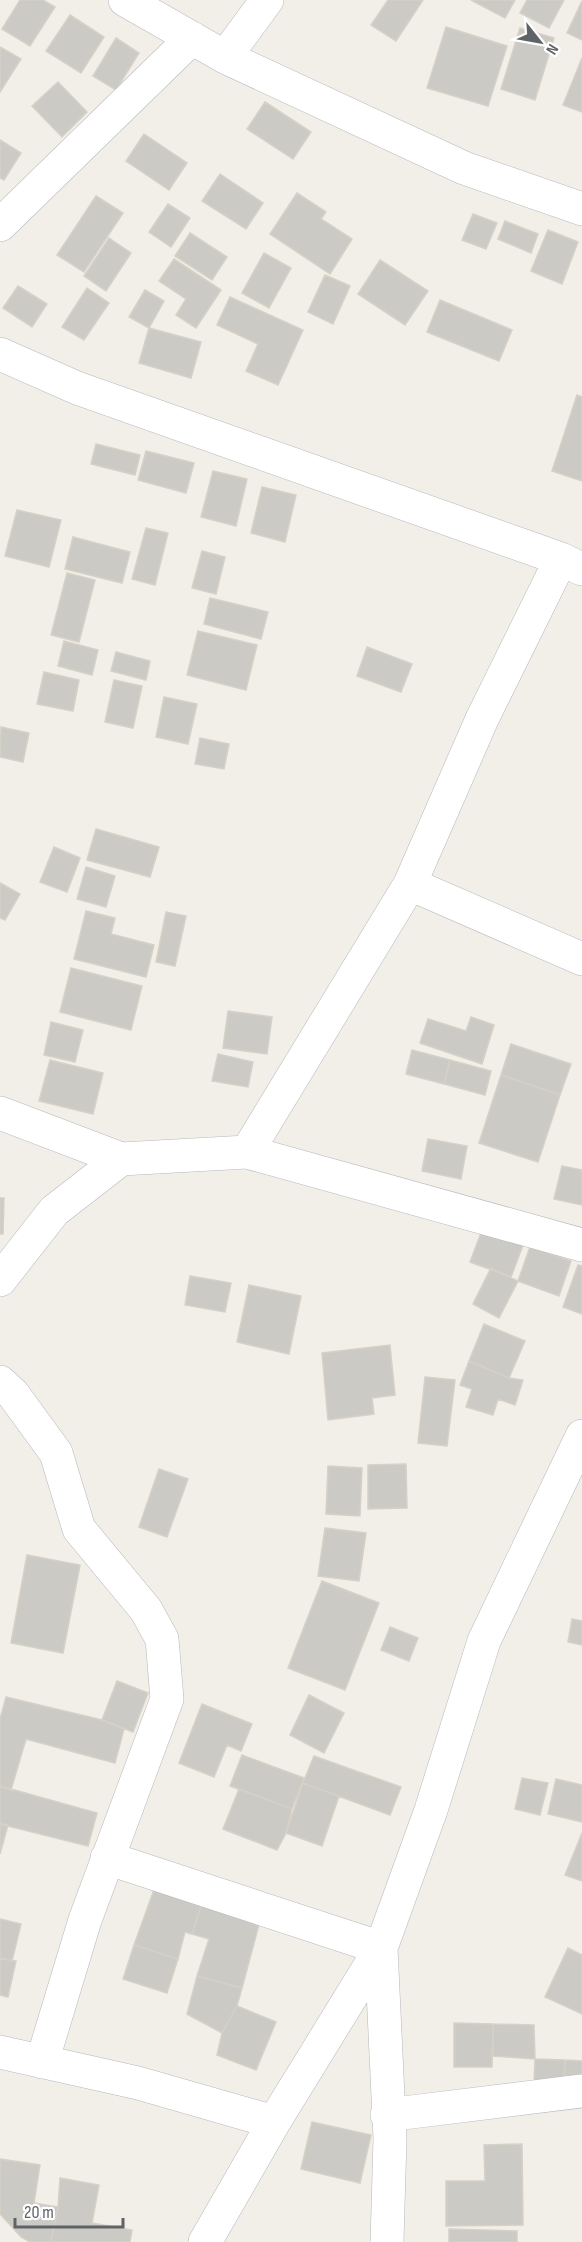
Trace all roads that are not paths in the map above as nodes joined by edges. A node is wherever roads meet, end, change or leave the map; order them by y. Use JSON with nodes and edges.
{"nodes":[{"id":1,"x":126,"y":0,"type":"edge"},
{"id":2,"x":267,"y":0,"type":"edge"},
{"id":3,"x":192,"y":38,"type":"junction"},
{"id":4,"x":225,"y":57,"type":"junction"},
{"id":5,"x":582,"y":209,"type":"edge"},
{"id":6,"x":0,"y":225,"type":"edge"},
{"id":7,"x":0,"y":354,"type":"edge"},
{"id":8,"x":572,"y":564,"type":"edge"},
{"id":9,"x":410,"y":884,"type":"junction"},
{"id":10,"x":582,"y":958,"type":"edge"},
{"id":11,"x":0,"y":1113,"type":"edge"},
{"id":12,"x":247,"y":1152,"type":"junction"},
{"id":13,"x":121,"y":1159,"type":"junction"},
{"id":14,"x":582,"y":1245,"type":"edge"},
{"id":15,"x":0,"y":1280,"type":"edge"},
{"id":16,"x":0,"y":1382,"type":"edge"},
{"id":17,"x":582,"y":1436,"type":"edge"},
{"id":18,"x":107,"y":1858,"type":"junction"},
{"id":19,"x":381,"y":1947,"type":"junction"},
{"id":20,"x":0,"y":2052,"type":"edge"},
{"id":21,"x":42,"y":2062,"type":"junction"},
{"id":22,"x":582,"y":2091,"type":"edge"},
{"id":23,"x":387,"y":2115,"type":"junction"},
{"id":24,"x":274,"y":2122,"type":"junction"},
{"id":25,"x":205,"y":2242,"type":"edge"},
{"id":26,"x":387,"y":2242,"type":"edge"}],
"edges":[{"from":1,"to":3,"type":"street"},
{"from":2,"to":4,"type":"street"},
{"from":3,"to":4,"type":"street"},
{"from":3,"to":6,"type":"street"},
{"from":4,"to":5,"type":"street"},
{"from":7,"to":8,"type":"street"},
{"from":8,"to":9,"type":"street"},
{"from":9,"to":10,"type":"street"},
{"from":9,"to":12,"type":"street"},
{"from":11,"to":13,"type":"street"},
{"from":12,"to":13,"type":"street"},
{"from":12,"to":14,"type":"street"},
{"from":13,"to":15,"type":"street"},
{"from":16,"to":18,"type":"street"},
{"from":17,"to":19,"type":"street"},
{"from":18,"to":19,"type":"street"},
{"from":18,"to":21,"type":"street"},
{"from":19,"to":23,"type":"street"},
{"from":19,"to":24,"type":"street"},
{"from":20,"to":21,"type":"street"},
{"from":21,"to":24,"type":"street"},
{"from":22,"to":23,"type":"street"},
{"from":23,"to":26,"type":"street"},
{"from":24,"to":25,"type":"street"}]}
